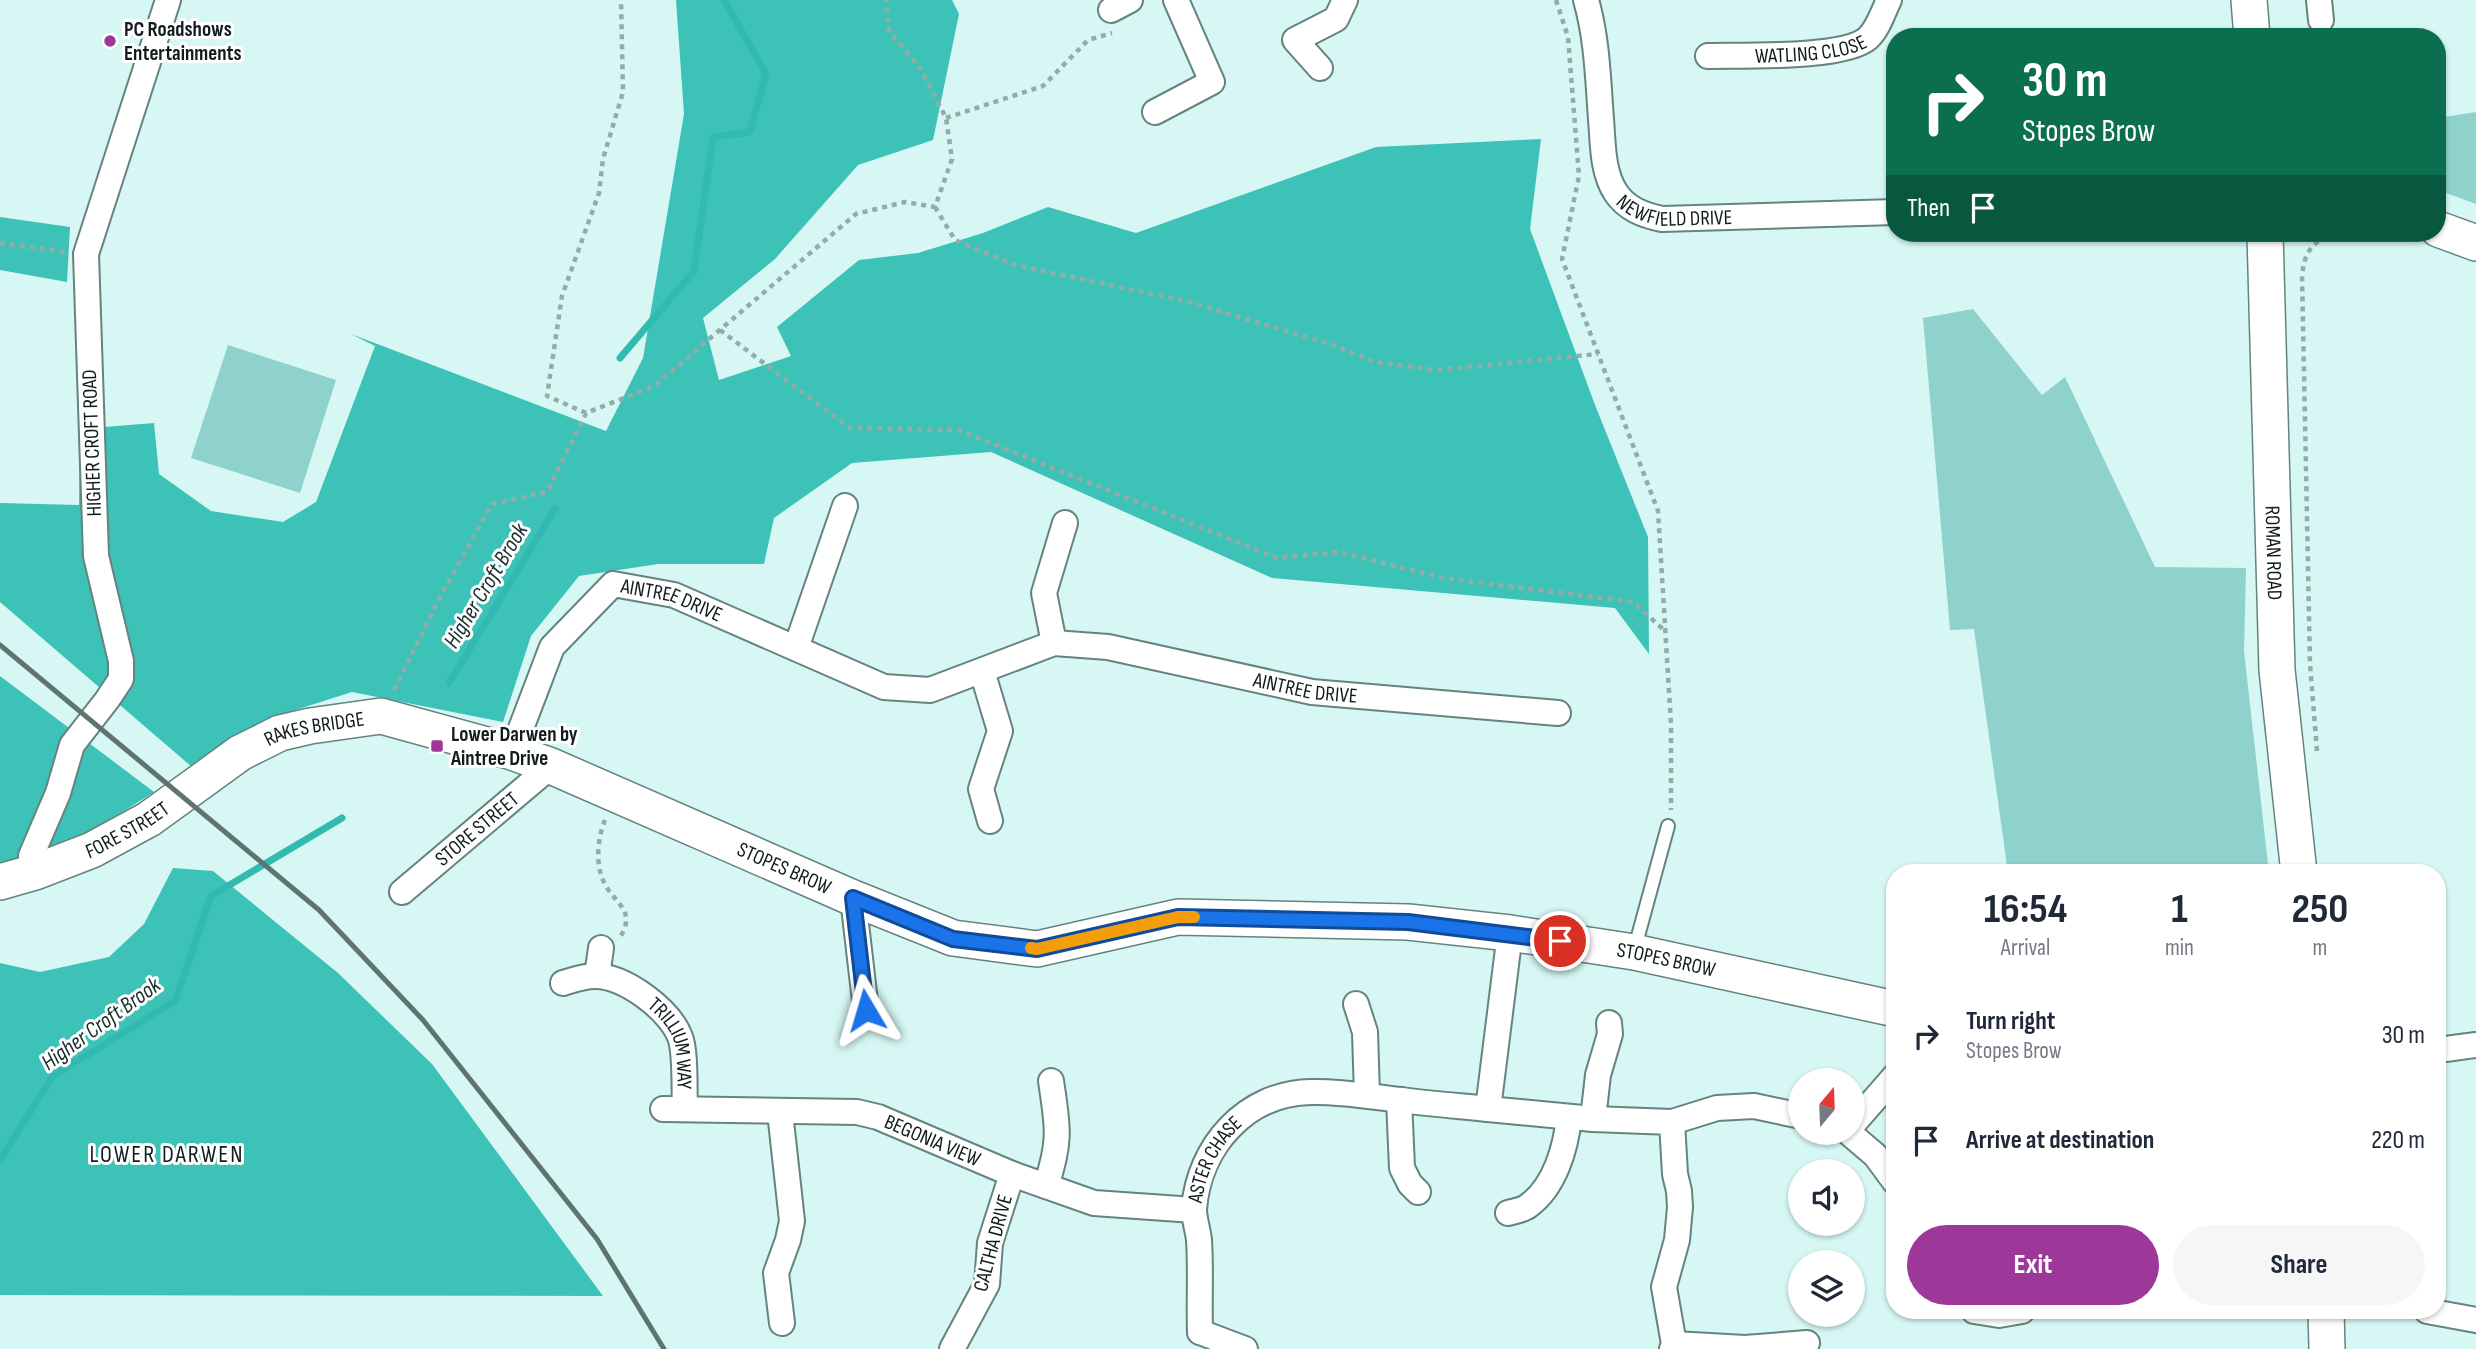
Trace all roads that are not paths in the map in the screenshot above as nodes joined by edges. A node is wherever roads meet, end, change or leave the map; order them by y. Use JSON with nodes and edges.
{"nodes":[{"id":1,"x":167,"y":0,"type":"edge"},
{"id":2,"x":1176,"y":0,"type":"edge"},
{"id":3,"x":1345,"y":0,"type":"edge"},
{"id":4,"x":1586,"y":0,"type":"edge"},
{"id":5,"x":1889,"y":0,"type":"edge"},
{"id":6,"x":2249,"y":0,"type":"edge"},
{"id":7,"x":2251,"y":28,"type":"edge"},
{"id":8,"x":1708,"y":56,"type":"dead end"},
{"id":9,"x":1320,"y":68,"type":"dead end"},
{"id":10,"x":1155,"y":112,"type":"dead end"},
{"id":11,"x":1886,"y":212,"type":"edge"},
{"id":12,"x":2446,"y":232,"type":"edge"},
{"id":13,"x":2265,"y":242,"type":"edge"},
{"id":14,"x":2476,"y":243,"type":"edge"},
{"id":15,"x":845,"y":506,"type":"dead end"},
{"id":16,"x":1065,"y":523,"type":"dead end"},
{"id":17,"x":1054,"y":643,"type":"junction"},
{"id":18,"x":796,"y":648,"type":"junction"},
{"id":19,"x":982,"y":671,"type":"junction"},
{"id":20,"x":1558,"y":713,"type":"dead end"},
{"id":21,"x":512,"y":752,"type":"junction"},
{"id":22,"x":240,"y":753,"type":"joint"},
{"id":23,"x":551,"y":766,"type":"junction"},
{"id":24,"x":990,"y":821,"type":"dead end"},
{"id":25,"x":1668,"y":826,"type":"road end"},
{"id":26,"x":2298,"y":864,"type":"edge"},
{"id":27,"x":35,"y":872,"type":"junction"},
{"id":28,"x":0,"y":882,"type":"edge"},
{"id":29,"x":401,"y":892,"type":"dead end"},
{"id":30,"x":853,"y":898,"type":"junction"},
{"id":31,"x":1510,"y":933,"type":"junction"},
{"id":32,"x":601,"y":948,"type":"road end"},
{"id":33,"x":1634,"y":952,"type":"junction"},
{"id":34,"x":597,"y":976,"type":"junction"},
{"id":35,"x":563,"y":983,"type":"dead end"},
{"id":36,"x":1356,"y":1004,"type":"dead end"},
{"id":37,"x":1886,"y":1007,"type":"edge"},
{"id":38,"x":866,"y":1010,"type":"dead end"},
{"id":39,"x":1609,"y":1023,"type":"dead end"},
{"id":40,"x":2476,"y":1045,"type":"edge"},
{"id":41,"x":2446,"y":1049,"type":"edge"},
{"id":42,"x":1051,"y":1081,"type":"dead end"},
{"id":43,"x":1886,"y":1086,"type":"edge"},
{"id":44,"x":1367,"y":1095,"type":"junction"},
{"id":45,"x":1399,"y":1100,"type":"junction"},
{"id":46,"x":674,"y":1109,"type":"joint"},
{"id":47,"x":1488,"y":1109,"type":"junction"},
{"id":48,"x":1866,"y":1109,"type":"edge"},
{"id":49,"x":780,"y":1112,"type":"junction"},
{"id":50,"x":1788,"y":1114,"type":"edge"},
{"id":51,"x":1581,"y":1118,"type":"junction"},
{"id":52,"x":1672,"y":1122,"type":"junction"},
{"id":53,"x":1863,"y":1145,"type":"edge"},
{"id":54,"x":1886,"y":1170,"type":"edge"},
{"id":55,"x":1012,"y":1174,"type":"junction"},
{"id":56,"x":1046,"y":1186,"type":"junction"},
{"id":57,"x":1418,"y":1192,"type":"dead end"},
{"id":58,"x":1194,"y":1210,"type":"junction"},
{"id":59,"x":1508,"y":1213,"type":"dead end"},
{"id":60,"x":2446,"y":1314,"type":"edge"},
{"id":61,"x":2326,"y":1319,"type":"edge"},
{"id":62,"x":2476,"y":1320,"type":"edge"},
{"id":63,"x":782,"y":1323,"type":"dead end"},
{"id":64,"x":1195,"y":1340,"type":"edge"},
{"id":65,"x":1807,"y":1343,"type":"dead end"},
{"id":66,"x":1673,"y":1346,"type":"edge"},
{"id":67,"x":952,"y":1349,"type":"edge"},
{"id":68,"x":1245,"y":1349,"type":"edge"},
{"id":69,"x":2327,"y":1349,"type":"edge"}],
"edges":[{"from":1,"to":27,"type":"street","name":"HIGHER CROFT ROAD"},
{"from":2,"to":10,"type":"street"},
{"from":3,"to":9,"type":"street"},
{"from":4,"to":11,"type":"street","name":"NEWFIELD DRIVE"},
{"from":5,"to":8,"type":"street","name":"WATLING CLOSE"},
{"from":6,"to":7,"type":"main road"},
{"from":12,"to":14,"type":"main road"},
{"from":13,"to":26,"type":"main road","name":"ROMAN ROAD"},
{"from":15,"to":18,"type":"street"},
{"from":16,"to":17,"type":"street"},
{"from":17,"to":19,"type":"street","name":"AINTREE DRIVE"},
{"from":17,"to":20,"type":"street","name":"AINTREE DRIVE"},
{"from":18,"to":19,"type":"street","name":"AINTREE DRIVE"},
{"from":18,"to":21,"type":"street","name":"AINTREE DRIVE"},
{"from":19,"to":24,"type":"street"},
{"from":21,"to":22,"type":"main road","name":"RAKES BRIDGE"},
{"from":21,"to":23,"type":"main road","name":"RAKES BRIDGE"},
{"from":22,"to":27,"type":"main road","name":"FORE STREET"},
{"from":23,"to":29,"type":"street","name":"STORE STREET"},
{"from":23,"to":30,"type":"main road","name":"STOPES BROW"},
{"from":25,"to":33,"type":"lane"},
{"from":27,"to":28,"type":"main road","name":"FORE STREET"},
{"from":30,"to":31,"type":"main road","name":"STOPES BROW"},
{"from":30,"to":38,"type":"street"},
{"from":31,"to":33,"type":"main road","name":"STOPES BROW"},
{"from":31,"to":47,"type":"street"},
{"from":32,"to":34,"type":"street"},
{"from":33,"to":37,"type":"main road","name":"STOPES BROW"},
{"from":34,"to":35,"type":"street"},
{"from":34,"to":46,"type":"street","name":"TRILLIUM WAY"},
{"from":36,"to":44,"type":"street"},
{"from":39,"to":51,"type":"street"},
{"from":40,"to":41,"type":"street"},
{"from":42,"to":56,"type":"street"},
{"from":43,"to":48,"type":"street"},
{"from":44,"to":45,"type":"street","name":"ASTER CHASE"},
{"from":44,"to":58,"type":"street","name":"ASTER CHASE"},
{"from":45,"to":47,"type":"street","name":"ASTER CHASE"},
{"from":45,"to":57,"type":"street"},
{"from":46,"to":49,"type":"street","name":"BEGONIA VIEW"},
{"from":47,"to":51,"type":"street","name":"ASTER CHASE"},
{"from":49,"to":55,"type":"street","name":"BEGONIA VIEW"},
{"from":49,"to":63,"type":"street"},
{"from":50,"to":52,"type":"street","name":"ASTER CHASE"},
{"from":51,"to":52,"type":"street","name":"ASTER CHASE"},
{"from":51,"to":59,"type":"street"},
{"from":52,"to":66,"type":"street"},
{"from":53,"to":54,"type":"street"},
{"from":55,"to":56,"type":"street","name":"BEGONIA VIEW"},
{"from":55,"to":67,"type":"street","name":"CALTHA DRIVE"},
{"from":56,"to":58,"type":"street","name":"BEGONIA VIEW"},
{"from":58,"to":64,"type":"street","name":"ASTER CHASE"},
{"from":60,"to":62,"type":"street"},
{"from":61,"to":69,"type":"main road"},
{"from":64,"to":68,"type":"street","name":"ASTER CHASE"},
{"from":65,"to":66,"type":"street"}]}
